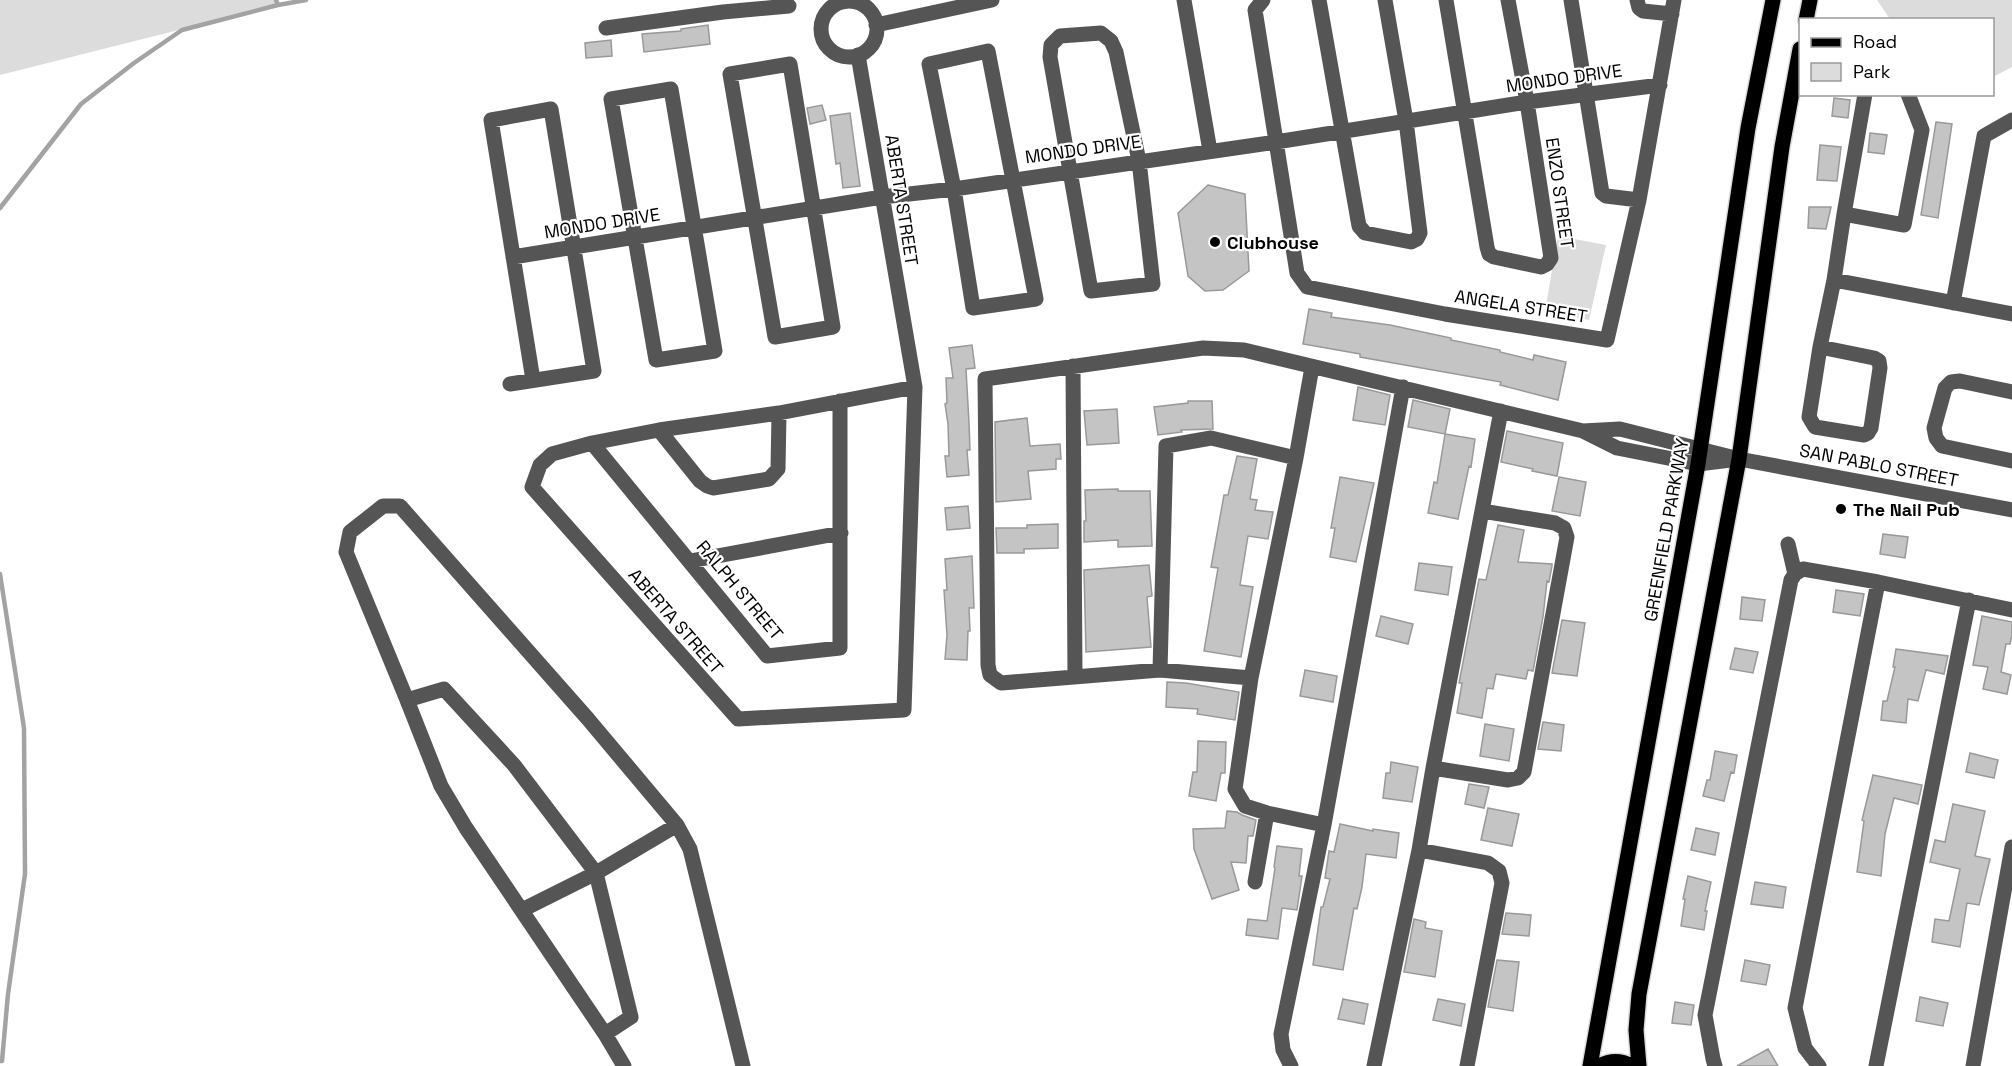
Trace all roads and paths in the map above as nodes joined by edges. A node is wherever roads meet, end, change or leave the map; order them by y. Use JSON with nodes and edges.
{"nodes":[{"id":1,"x":992,"y":0,"type":"edge"},
{"id":2,"x":1184,"y":0,"type":"edge"},
{"id":3,"x":1263,"y":0,"type":"edge"},
{"id":4,"x":1319,"y":0,"type":"edge"},
{"id":5,"x":1385,"y":0,"type":"edge"},
{"id":6,"x":1446,"y":0,"type":"edge"},
{"id":7,"x":1508,"y":0,"type":"edge"},
{"id":8,"x":1571,"y":0,"type":"edge"},
{"id":9,"x":1637,"y":0,"type":"edge"},
{"id":10,"x":1773,"y":0,"type":"edge"},
{"id":11,"x":1810,"y":0,"type":"edge"},
{"id":12,"x":845,"y":1,"type":"edge"},
{"id":13,"x":722,"y":6,"type":"edge"},
{"id":14,"x":789,"y":6,"type":"dead end"},
{"id":15,"x":1673,"y":7,"type":"edge"},
{"id":16,"x":1806,"y":18,"type":"edge"},
{"id":17,"x":876,"y":25,"type":"junction"},
{"id":18,"x":606,"y":28,"type":"dead end"},
{"id":19,"x":1799,"y":54,"type":"edge"},
{"id":20,"x":858,"y":55,"type":"junction"},
{"id":21,"x":1660,"y":85,"type":"junction"},
{"id":22,"x":1587,"y":94,"type":"junction"},
{"id":23,"x":1865,"y":96,"type":"edge"},
{"id":24,"x":1909,"y":96,"type":"edge"},
{"id":25,"x":1527,"y":102,"type":"junction"},
{"id":26,"x":1464,"y":112,"type":"junction"},
{"id":27,"x":2012,"y":120,"type":"edge"},
{"id":28,"x":1406,"y":121,"type":"junction"},
{"id":29,"x":1342,"y":132,"type":"junction"},
{"id":30,"x":1276,"y":142,"type":"junction"},
{"id":31,"x":1210,"y":151,"type":"junction"},
{"id":32,"x":1139,"y":160,"type":"junction"},
{"id":33,"x":1069,"y":171,"type":"junction"},
{"id":34,"x":1012,"y":179,"type":"junction"},
{"id":35,"x":954,"y":189,"type":"junction"},
{"id":36,"x":882,"y":197,"type":"junction"},
{"id":37,"x":1639,"y":200,"type":"junction"},
{"id":38,"x":813,"y":208,"type":"junction"},
{"id":39,"x":1844,"y":214,"type":"junction"},
{"id":40,"x":754,"y":218,"type":"junction"},
{"id":41,"x":694,"y":228,"type":"junction"},
{"id":42,"x":635,"y":237,"type":"junction"},
{"id":43,"x":573,"y":247,"type":"junction"},
{"id":44,"x":513,"y":257,"type":"junction"},
{"id":45,"x":1834,"y":280,"type":"junction"},
{"id":46,"x":1953,"y":303,"type":"junction"},
{"id":47,"x":2012,"y":314,"type":"edge"},
{"id":48,"x":1820,"y":347,"type":"junction"},
{"id":49,"x":1072,"y":366,"type":"junction"},
{"id":50,"x":1312,"y":367,"type":"junction"},
{"id":51,"x":534,"y":380,"type":"junction"},
{"id":52,"x":510,"y":384,"type":"dead end"},
{"id":53,"x":915,"y":387,"type":"junction"},
{"id":54,"x":1403,"y":387,"type":"junction"},
{"id":55,"x":2012,"y":392,"type":"edge"},
{"id":56,"x":840,"y":401,"type":"junction"},
{"id":57,"x":1501,"y":411,"type":"junction"},
{"id":58,"x":779,"y":413,"type":"junction"},
{"id":59,"x":658,"y":430,"type":"junction"},
{"id":60,"x":1583,"y":431,"type":"junction"},
{"id":61,"x":592,"y":443,"type":"junction"},
{"id":62,"x":1700,"y":448,"type":"junction"},
{"id":63,"x":1296,"y":458,"type":"junction"},
{"id":64,"x":1739,"y":459,"type":"junction"},
{"id":65,"x":2012,"y":461,"type":"edge"},
{"id":66,"x":1698,"y":464,"type":"junction"},
{"id":67,"x":2012,"y":510,"type":"edge"},
{"id":68,"x":1482,"y":511,"type":"junction"},
{"id":69,"x":841,"y":533,"type":"junction"},
{"id":70,"x":1788,"y":544,"type":"dead end"},
{"id":71,"x":690,"y":561,"type":"junction"},
{"id":72,"x":1795,"y":574,"type":"junction"},
{"id":73,"x":1878,"y":582,"type":"junction"},
{"id":74,"x":1970,"y":600,"type":"junction"},
{"id":75,"x":2012,"y":610,"type":"edge"},
{"id":76,"x":1160,"y":670,"type":"junction"},
{"id":77,"x":1075,"y":676,"type":"junction"},
{"id":78,"x":1251,"y":678,"type":"junction"},
{"id":79,"x":407,"y":700,"type":"junction"},
{"id":80,"x":1433,"y":768,"type":"junction"},
{"id":81,"x":1267,"y":813,"type":"junction"},
{"id":82,"x":677,"y":825,"type":"junction"},
{"id":83,"x":1324,"y":825,"type":"junction"},
{"id":84,"x":2012,"y":847,"type":"edge"},
{"id":85,"x":1419,"y":850,"type":"junction"},
{"id":86,"x":596,"y":873,"type":"junction"},
{"id":87,"x":1255,"y":882,"type":"dead end"},
{"id":88,"x":522,"y":910,"type":"junction"},
{"id":89,"x":605,"y":1034,"type":"junction"},
{"id":90,"x":624,"y":1066,"type":"edge"},
{"id":91,"x":742,"y":1066,"type":"edge"},
{"id":92,"x":1291,"y":1066,"type":"edge"},
{"id":93,"x":1374,"y":1066,"type":"edge"},
{"id":94,"x":1467,"y":1066,"type":"edge"},
{"id":95,"x":1590,"y":1066,"type":"edge"},
{"id":96,"x":1599,"y":1066,"type":"edge"},
{"id":97,"x":1632,"y":1066,"type":"edge"},
{"id":98,"x":1639,"y":1066,"type":"edge"},
{"id":99,"x":1715,"y":1066,"type":"edge"},
{"id":100,"x":1819,"y":1066,"type":"edge"},
{"id":101,"x":1876,"y":1066,"type":"edge"},
{"id":102,"x":1973,"y":1066,"type":"edge"}],
"edges":[{"from":1,"to":17,"type":"street"},
{"from":2,"to":31,"type":"street"},
{"from":3,"to":30,"type":"street"},
{"from":4,"to":29,"type":"street"},
{"from":5,"to":28,"type":"street"},
{"from":6,"to":26,"type":"street"},
{"from":7,"to":25,"type":"street"},
{"from":8,"to":22,"type":"street"},
{"from":9,"to":15,"type":"street"},
{"from":10,"to":62,"type":"main road","name":"GREENFIELD PARKWAY"},
{"from":11,"to":16,"type":"main road"},
{"from":12,"to":17,"type":"street"},
{"from":12,"to":20,"type":"street"},
{"from":13,"to":14,"type":"street"},
{"from":13,"to":18,"type":"street"},
{"from":15,"to":21,"type":"street","name":"ANGELA STREET"},
{"from":17,"to":20,"type":"street"},
{"from":19,"to":64,"type":"main road"},
{"from":20,"to":36,"type":"street","name":"ABERTA STREET"},
{"from":21,"to":22,"type":"street","name":"MONDO DRIVE"},
{"from":21,"to":37,"type":"street","name":"ANGELA STREET"},
{"from":22,"to":25,"type":"street","name":"MONDO DRIVE"},
{"from":22,"to":37,"type":"street"},
{"from":23,"to":39,"type":"street"},
{"from":24,"to":39,"type":"street"},
{"from":25,"to":26,"type":"street","name":"MONDO DRIVE"},
{"from":25,"to":26,"type":"street","name":"ENZO STREET"},
{"from":26,"to":28,"type":"street","name":"MONDO DRIVE"},
{"from":27,"to":46,"type":"street"},
{"from":28,"to":29,"type":"street","name":"MONDO DRIVE"},
{"from":28,"to":29,"type":"street"},
{"from":29,"to":30,"type":"street","name":"MONDO DRIVE"},
{"from":30,"to":31,"type":"street","name":"MONDO DRIVE"},
{"from":30,"to":37,"type":"street","name":"ANGELA STREET"},
{"from":31,"to":32,"type":"street","name":"MONDO DRIVE"},
{"from":32,"to":33,"type":"street","name":"MONDO DRIVE"},
{"from":32,"to":33,"type":"street"},
{"from":32,"to":33,"type":"street"},
{"from":33,"to":34,"type":"street","name":"MONDO DRIVE"},
{"from":34,"to":35,"type":"street","name":"MONDO DRIVE"},
{"from":34,"to":35,"type":"street"},
{"from":34,"to":35,"type":"street"},
{"from":35,"to":36,"type":"street","name":"MONDO DRIVE"},
{"from":36,"to":38,"type":"street","name":"MONDO DRIVE"},
{"from":36,"to":53,"type":"street","name":"ABERTA STREET"},
{"from":38,"to":40,"type":"street","name":"MONDO DRIVE"},
{"from":38,"to":40,"type":"street"},
{"from":38,"to":40,"type":"street"},
{"from":39,"to":45,"type":"street"},
{"from":40,"to":41,"type":"street","name":"MONDO DRIVE"},
{"from":41,"to":42,"type":"street","name":"MONDO DRIVE"},
{"from":41,"to":42,"type":"street"},
{"from":41,"to":42,"type":"street"},
{"from":42,"to":43,"type":"street","name":"MONDO DRIVE"},
{"from":43,"to":44,"type":"street","name":"MONDO DRIVE"},
{"from":43,"to":44,"type":"street"},
{"from":43,"to":51,"type":"street"},
{"from":44,"to":51,"type":"street"},
{"from":45,"to":46,"type":"street"},
{"from":45,"to":48,"type":"street"},
{"from":46,"to":47,"type":"street"},
{"from":48,"to":48,"type":"street"},
{"from":49,"to":50,"type":"street"},
{"from":49,"to":77,"type":"street"},
{"from":49,"to":77,"type":"street"},
{"from":50,"to":54,"type":"street"},
{"from":50,"to":63,"type":"street"},
{"from":51,"to":52,"type":"street"},
{"from":53,"to":56,"type":"street","name":"ABERTA STREET"},
{"from":53,"to":61,"type":"street","name":"ABERTA STREET"},
{"from":54,"to":57,"type":"street"},
{"from":54,"to":83,"type":"street"},
{"from":55,"to":65,"type":"street"},
{"from":56,"to":58,"type":"street","name":"ABERTA STREET"},
{"from":56,"to":69,"type":"street","name":"RALPH STREET"},
{"from":57,"to":60,"type":"street"},
{"from":57,"to":68,"type":"street"},
{"from":58,"to":59,"type":"street","name":"ABERTA STREET"},
{"from":58,"to":59,"type":"street"},
{"from":59,"to":61,"type":"street","name":"ABERTA STREET"},
{"from":60,"to":62,"type":"street"},
{"from":60,"to":66,"type":"street"},
{"from":61,"to":71,"type":"street","name":"RALPH STREET"},
{"from":62,"to":64,"type":"street"},
{"from":62,"to":66,"type":"main road","name":"GREENFIELD PARKWAY"},
{"from":63,"to":76,"type":"street"},
{"from":63,"to":78,"type":"street"},
{"from":64,"to":66,"type":"street"},
{"from":64,"to":67,"type":"street","name":"SAN PABLO STREET"},
{"from":64,"to":98,"type":"main road"},
{"from":66,"to":95,"type":"main road","name":"GREENFIELD PARKWAY"},
{"from":68,"to":80,"type":"street"},
{"from":68,"to":80,"type":"street"},
{"from":69,"to":71,"type":"street"},
{"from":69,"to":71,"type":"street","name":"RALPH STREET"},
{"from":70,"to":72,"type":"street"},
{"from":72,"to":73,"type":"street"},
{"from":72,"to":99,"type":"street"},
{"from":73,"to":74,"type":"street"},
{"from":73,"to":100,"type":"street"},
{"from":74,"to":75,"type":"street"},
{"from":74,"to":101,"type":"street"},
{"from":76,"to":77,"type":"street"},
{"from":76,"to":78,"type":"street"},
{"from":78,"to":81,"type":"street"},
{"from":79,"to":82,"type":"street"},
{"from":79,"to":86,"type":"street"},
{"from":79,"to":88,"type":"street"},
{"from":80,"to":85,"type":"street"},
{"from":81,"to":83,"type":"street"},
{"from":81,"to":87,"type":"street"},
{"from":82,"to":86,"type":"street"},
{"from":82,"to":91,"type":"street"},
{"from":83,"to":92,"type":"street"},
{"from":84,"to":102,"type":"street"},
{"from":85,"to":93,"type":"street"},
{"from":85,"to":94,"type":"street"},
{"from":86,"to":88,"type":"street"},
{"from":86,"to":89,"type":"street"},
{"from":88,"to":89,"type":"street"},
{"from":89,"to":90,"type":"street"},
{"from":96,"to":97,"type":"main road"}]}
